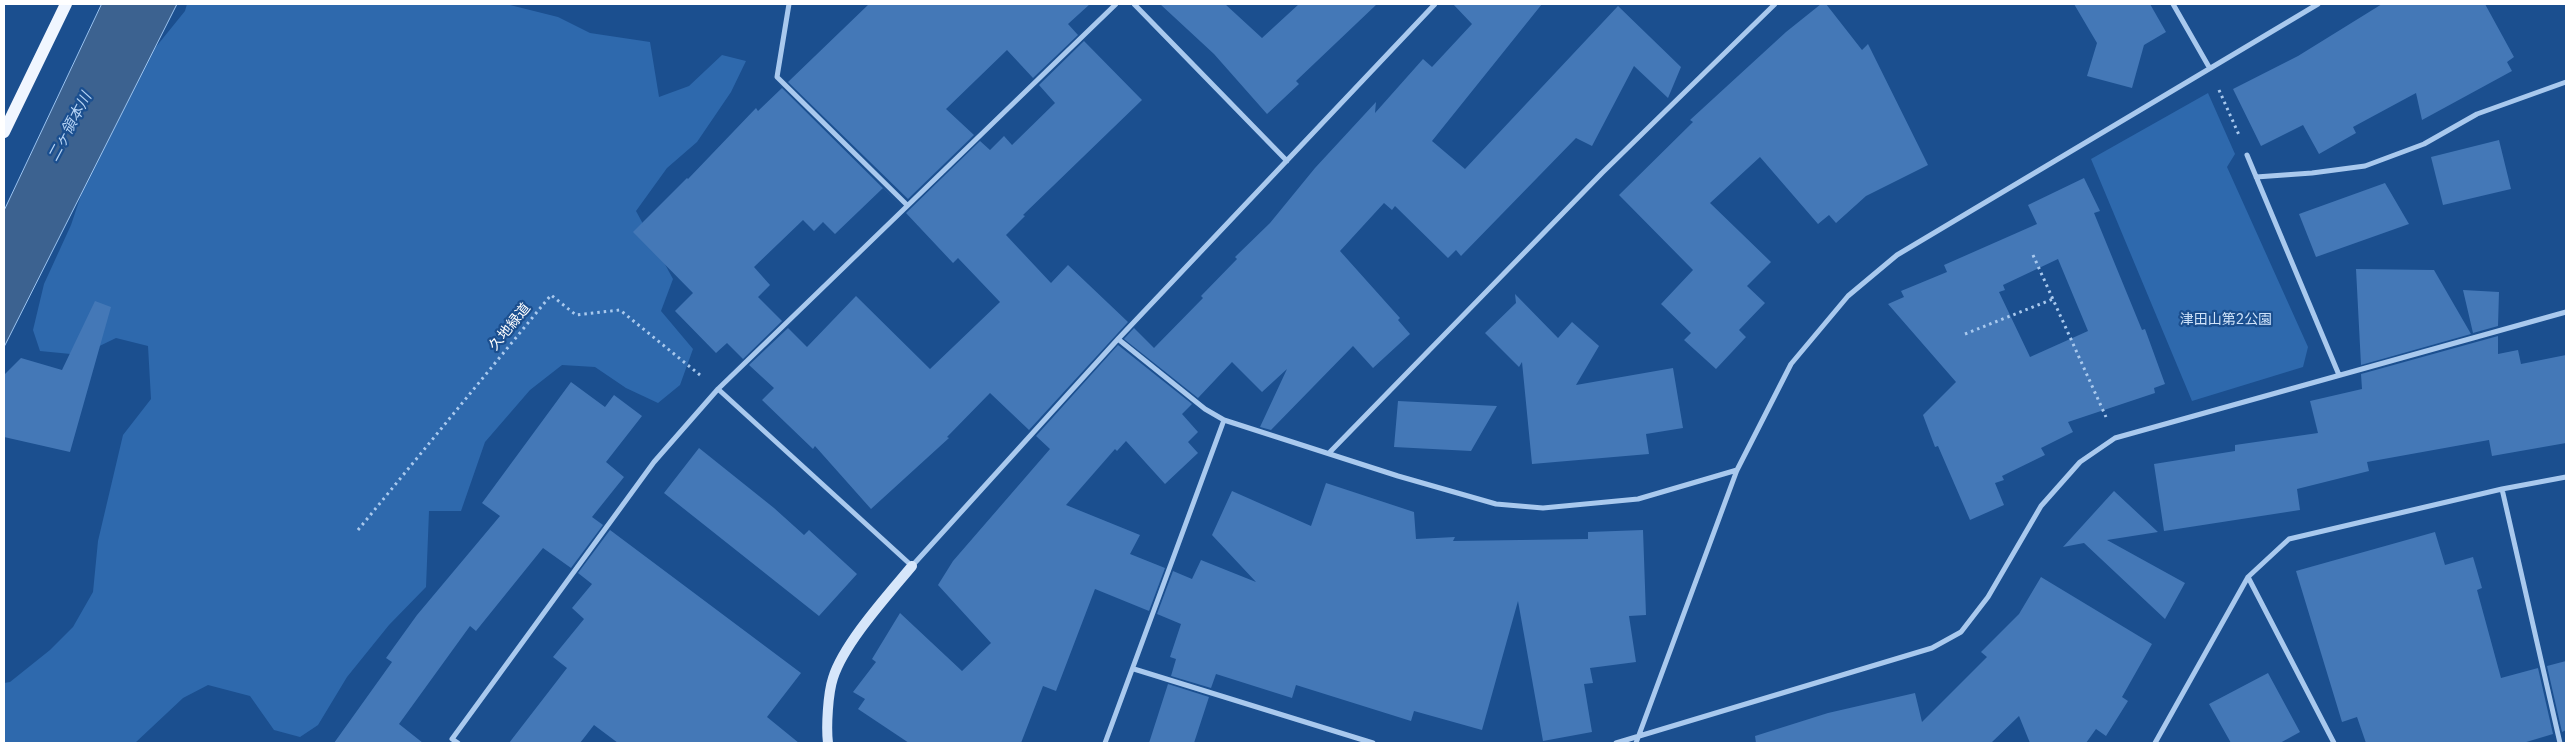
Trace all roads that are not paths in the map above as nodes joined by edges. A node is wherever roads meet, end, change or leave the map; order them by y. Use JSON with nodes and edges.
{"nodes":[{"id":1,"x":66,"y":4,"type":"edge"},
{"id":2,"x":789,"y":4,"type":"edge"},
{"id":3,"x":1116,"y":4,"type":"edge"},
{"id":4,"x":1134,"y":4,"type":"edge"},
{"id":5,"x":1436,"y":4,"type":"edge"},
{"id":6,"x":1775,"y":4,"type":"edge"},
{"id":7,"x":2173,"y":4,"type":"edge"},
{"id":8,"x":2318,"y":4,"type":"edge"},
{"id":9,"x":2209,"y":67,"type":"junction"},
{"id":10,"x":2566,"y":82,"type":"edge"},
{"id":11,"x":4,"y":132,"type":"edge"},
{"id":12,"x":2247,"y":155,"type":"road end"},
{"id":13,"x":1287,"y":161,"type":"junction"},
{"id":14,"x":2256,"y":177,"type":"junction"},
{"id":15,"x":907,"y":206,"type":"junction"},
{"id":16,"x":2566,"y":312,"type":"edge"},
{"id":17,"x":1118,"y":339,"type":"junction"},
{"id":18,"x":2339,"y":375,"type":"junction"},
{"id":19,"x":718,"y":389,"type":"junction"},
{"id":20,"x":1224,"y":420,"type":"junction"},
{"id":21,"x":1330,"y":452,"type":"junction"},
{"id":22,"x":1737,"y":470,"type":"junction"},
{"id":23,"x":2566,"y":478,"type":"edge"},
{"id":24,"x":2502,"y":489,"type":"junction"},
{"id":25,"x":912,"y":566,"type":"junction"},
{"id":26,"x":2248,"y":577,"type":"junction"},
{"id":27,"x":1134,"y":669,"type":"junction"},
{"id":28,"x":1637,"y":740,"type":"edge"},
{"id":29,"x":458,"y":743,"type":"edge"},
{"id":30,"x":828,"y":743,"type":"edge"},
{"id":31,"x":1105,"y":743,"type":"edge"},
{"id":32,"x":1373,"y":743,"type":"edge"},
{"id":33,"x":1616,"y":743,"type":"edge"},
{"id":34,"x":2155,"y":743,"type":"edge"},
{"id":35,"x":2334,"y":743,"type":"edge"},
{"id":36,"x":2560,"y":743,"type":"edge"}],
"edges":[{"from":1,"to":11,"type":"main road"},
{"from":2,"to":15,"type":"street"},
{"from":3,"to":15,"type":"street"},
{"from":4,"to":13,"type":"street"},
{"from":5,"to":13,"type":"street"},
{"from":6,"to":21,"type":"street"},
{"from":7,"to":9,"type":"street"},
{"from":8,"to":9,"type":"street"},
{"from":9,"to":22,"type":"street"},
{"from":10,"to":14,"type":"street"},
{"from":12,"to":14,"type":"street"},
{"from":13,"to":17,"type":"street"},
{"from":14,"to":18,"type":"street"},
{"from":15,"to":19,"type":"street"},
{"from":16,"to":18,"type":"street"},
{"from":17,"to":20,"type":"street"},
{"from":17,"to":25,"type":"street"},
{"from":18,"to":28,"type":"street"},
{"from":19,"to":25,"type":"street"},
{"from":19,"to":29,"type":"street"},
{"from":20,"to":21,"type":"street"},
{"from":20,"to":27,"type":"street"},
{"from":21,"to":22,"type":"street"},
{"from":22,"to":28,"type":"street"},
{"from":23,"to":24,"type":"street"},
{"from":24,"to":26,"type":"street"},
{"from":24,"to":36,"type":"street"},
{"from":25,"to":30,"type":"street"},
{"from":26,"to":34,"type":"street"},
{"from":26,"to":35,"type":"street"},
{"from":27,"to":31,"type":"street"},
{"from":27,"to":32,"type":"street"},
{"from":28,"to":33,"type":"street"}]}
